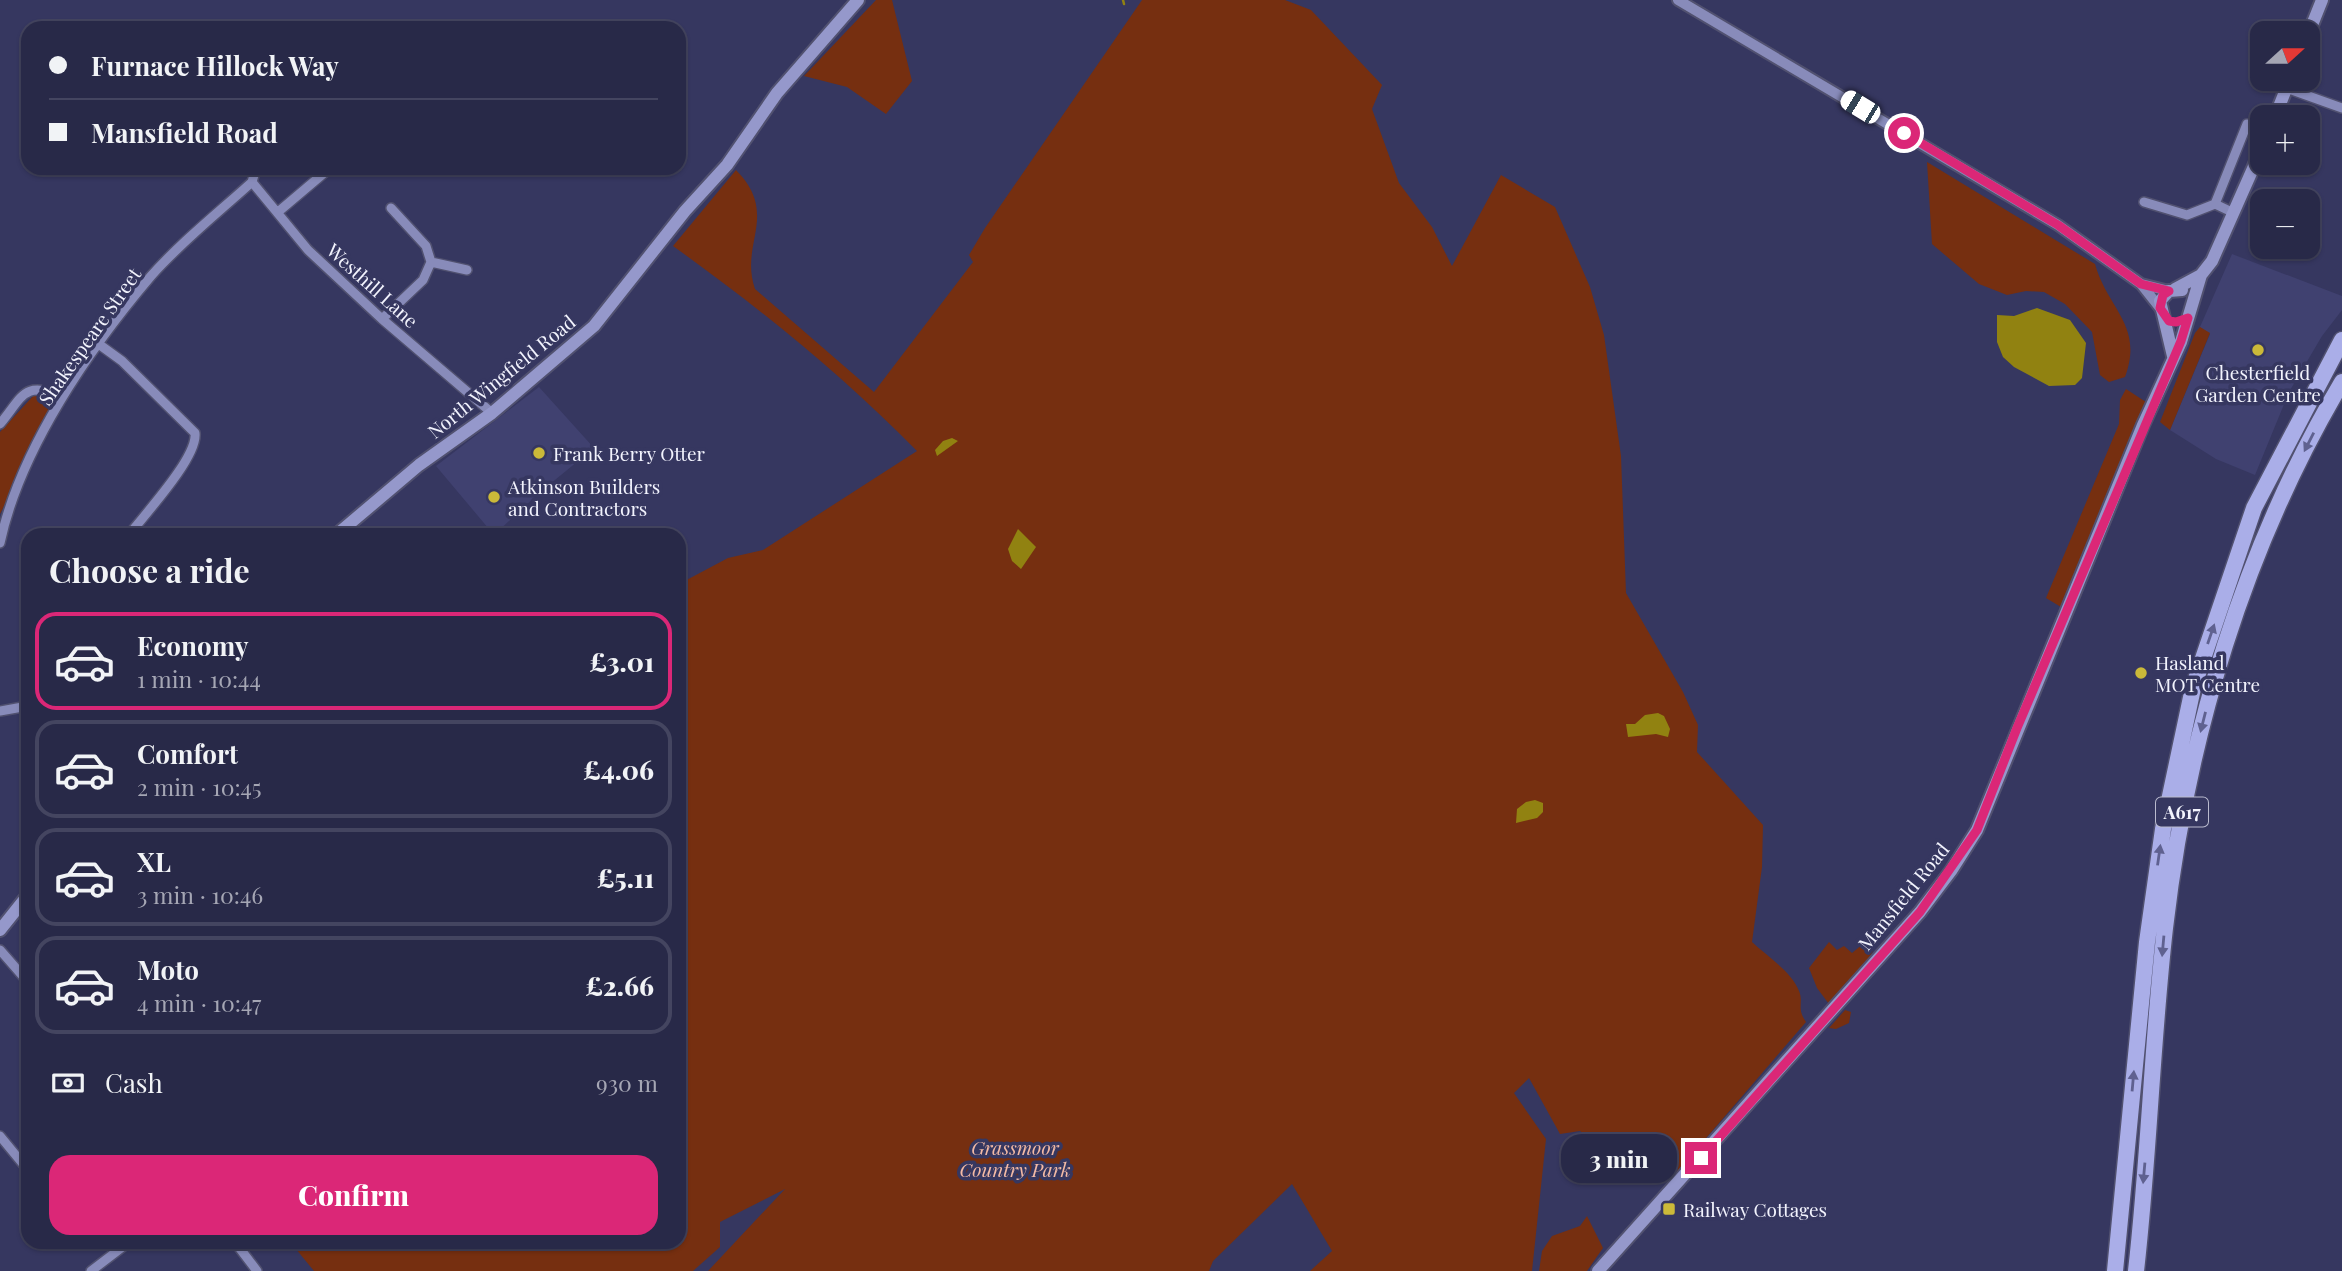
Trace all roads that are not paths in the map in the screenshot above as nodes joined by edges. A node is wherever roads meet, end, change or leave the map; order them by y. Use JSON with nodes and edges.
{"nodes":[{"id":1,"x":858,"y":0,"type":"edge"},
{"id":2,"x":1678,"y":0,"type":"edge"},
{"id":3,"x":2322,"y":0,"type":"edge"},
{"id":4,"x":2314,"y":21,"type":"edge"},
{"id":5,"x":2304,"y":91,"type":"edge"},
{"id":6,"x":2342,"y":108,"type":"edge"},
{"id":7,"x":2247,"y":124,"type":"dead end"},
{"id":8,"x":254,"y":175,"type":"edge"},
{"id":9,"x":322,"y":175,"type":"edge"},
{"id":10,"x":2250,"y":175,"type":"edge"},
{"id":11,"x":252,"y":181,"type":"junction"},
{"id":12,"x":2144,"y":202,"type":"dead end"},
{"id":13,"x":2215,"y":204,"type":"junction"},
{"id":14,"x":391,"y":208,"type":"dead end"},
{"id":15,"x":278,"y":212,"type":"junction"},
{"id":16,"x":2234,"y":213,"type":"junction"},
{"id":17,"x":431,"y":262,"type":"junction"},
{"id":18,"x":467,"y":270,"type":"dead end"},
{"id":19,"x":2201,"y":275,"type":"junction"},
{"id":20,"x":2141,"y":284,"type":"junction"},
{"id":21,"x":2172,"y":290,"type":"junction"},
{"id":22,"x":2193,"y":304,"type":"junction"},
{"id":23,"x":2162,"y":313,"type":"junction"},
{"id":24,"x":2188,"y":318,"type":"junction"},
{"id":25,"x":383,"y":319,"type":"junction"},
{"id":26,"x":2342,"y":340,"type":"edge"},
{"id":27,"x":100,"y":345,"type":"junction"},
{"id":28,"x":2173,"y":356,"type":"junction"},
{"id":29,"x":2342,"y":382,"type":"edge"},
{"id":30,"x":63,"y":397,"type":"junction"},
{"id":31,"x":492,"y":413,"type":"junction"},
{"id":32,"x":0,"y":424,"type":"edge"},
{"id":33,"x":134,"y":528,"type":"edge"},
{"id":34,"x":344,"y":528,"type":"edge"},
{"id":35,"x":1,"y":529,"type":"edge"},
{"id":36,"x":0,"y":543,"type":"edge"},
{"id":37,"x":21,"y":707,"type":"edge"},
{"id":38,"x":0,"y":711,"type":"edge"},
{"id":39,"x":21,"y":903,"type":"edge"},
{"id":40,"x":2,"y":923,"type":"edge"},
{"id":41,"x":0,"y":950,"type":"edge"},
{"id":42,"x":21,"y":974,"type":"edge"},
{"id":43,"x":0,"y":1136,"type":"edge"},
{"id":44,"x":21,"y":1162,"type":"edge"},
{"id":45,"x":120,"y":1249,"type":"edge"},
{"id":46,"x":240,"y":1249,"type":"edge"},
{"id":47,"x":91,"y":1271,"type":"edge"},
{"id":48,"x":257,"y":1271,"type":"edge"},
{"id":49,"x":1598,"y":1271,"type":"edge"},
{"id":50,"x":2115,"y":1271,"type":"edge"},
{"id":51,"x":2136,"y":1271,"type":"edge"}],
"edges":[{"from":1,"to":31,"type":"main road","name":"North Wingfield Road"},
{"from":2,"to":20,"type":"street"},
{"from":3,"to":4,"type":"main road"},
{"from":5,"to":6,"type":"street"},
{"from":7,"to":13,"type":"street"},
{"from":8,"to":11,"type":"street"},
{"from":9,"to":15,"type":"street"},
{"from":10,"to":16,"type":"main road"},
{"from":11,"to":15,"type":"street","name":"Westhill Lane"},
{"from":11,"to":27,"type":"street","name":"Shakespeare Street"},
{"from":12,"to":13,"type":"street"},
{"from":13,"to":16,"type":"street"},
{"from":14,"to":17,"type":"street"},
{"from":15,"to":25,"type":"street","name":"Westhill Lane"},
{"from":16,"to":19,"type":"main road"},
{"from":17,"to":18,"type":"street"},
{"from":17,"to":25,"type":"street"},
{"from":19,"to":21,"type":"main road"},
{"from":19,"to":22,"type":"main road"},
{"from":20,"to":21,"type":"street"},
{"from":20,"to":23,"type":"street"},
{"from":21,"to":22,"type":"main road"},
{"from":21,"to":23,"type":"main road"},
{"from":22,"to":24,"type":"main road"},
{"from":23,"to":24,"type":"main road"},
{"from":23,"to":28,"type":"main road"},
{"from":24,"to":28,"type":"main road","name":"Mansfield Road"},
{"from":25,"to":31,"type":"street","name":"Westhill Lane"},
{"from":50,"to":26,"type":"highway","number":"A617","one_way":true},
{"from":27,"to":30,"type":"street","name":"Shakespeare Street"},
{"from":27,"to":33,"type":"street"},
{"from":28,"to":49,"type":"main road","name":"Mansfield Road"},
{"from":29,"to":51,"type":"highway","number":"A617","one_way":true},
{"from":30,"to":32,"type":"street"},
{"from":30,"to":35,"type":"street","name":"Shakespeare Street"},
{"from":31,"to":34,"type":"main road","name":"North Wingfield Road"},
{"from":35,"to":36,"type":"street","name":"Shakespeare Street"},
{"from":37,"to":38,"type":"street"},
{"from":39,"to":40,"type":"main road"},
{"from":41,"to":42,"type":"street"},
{"from":43,"to":44,"type":"street"},
{"from":45,"to":47,"type":"street"},
{"from":46,"to":48,"type":"street"}]}
